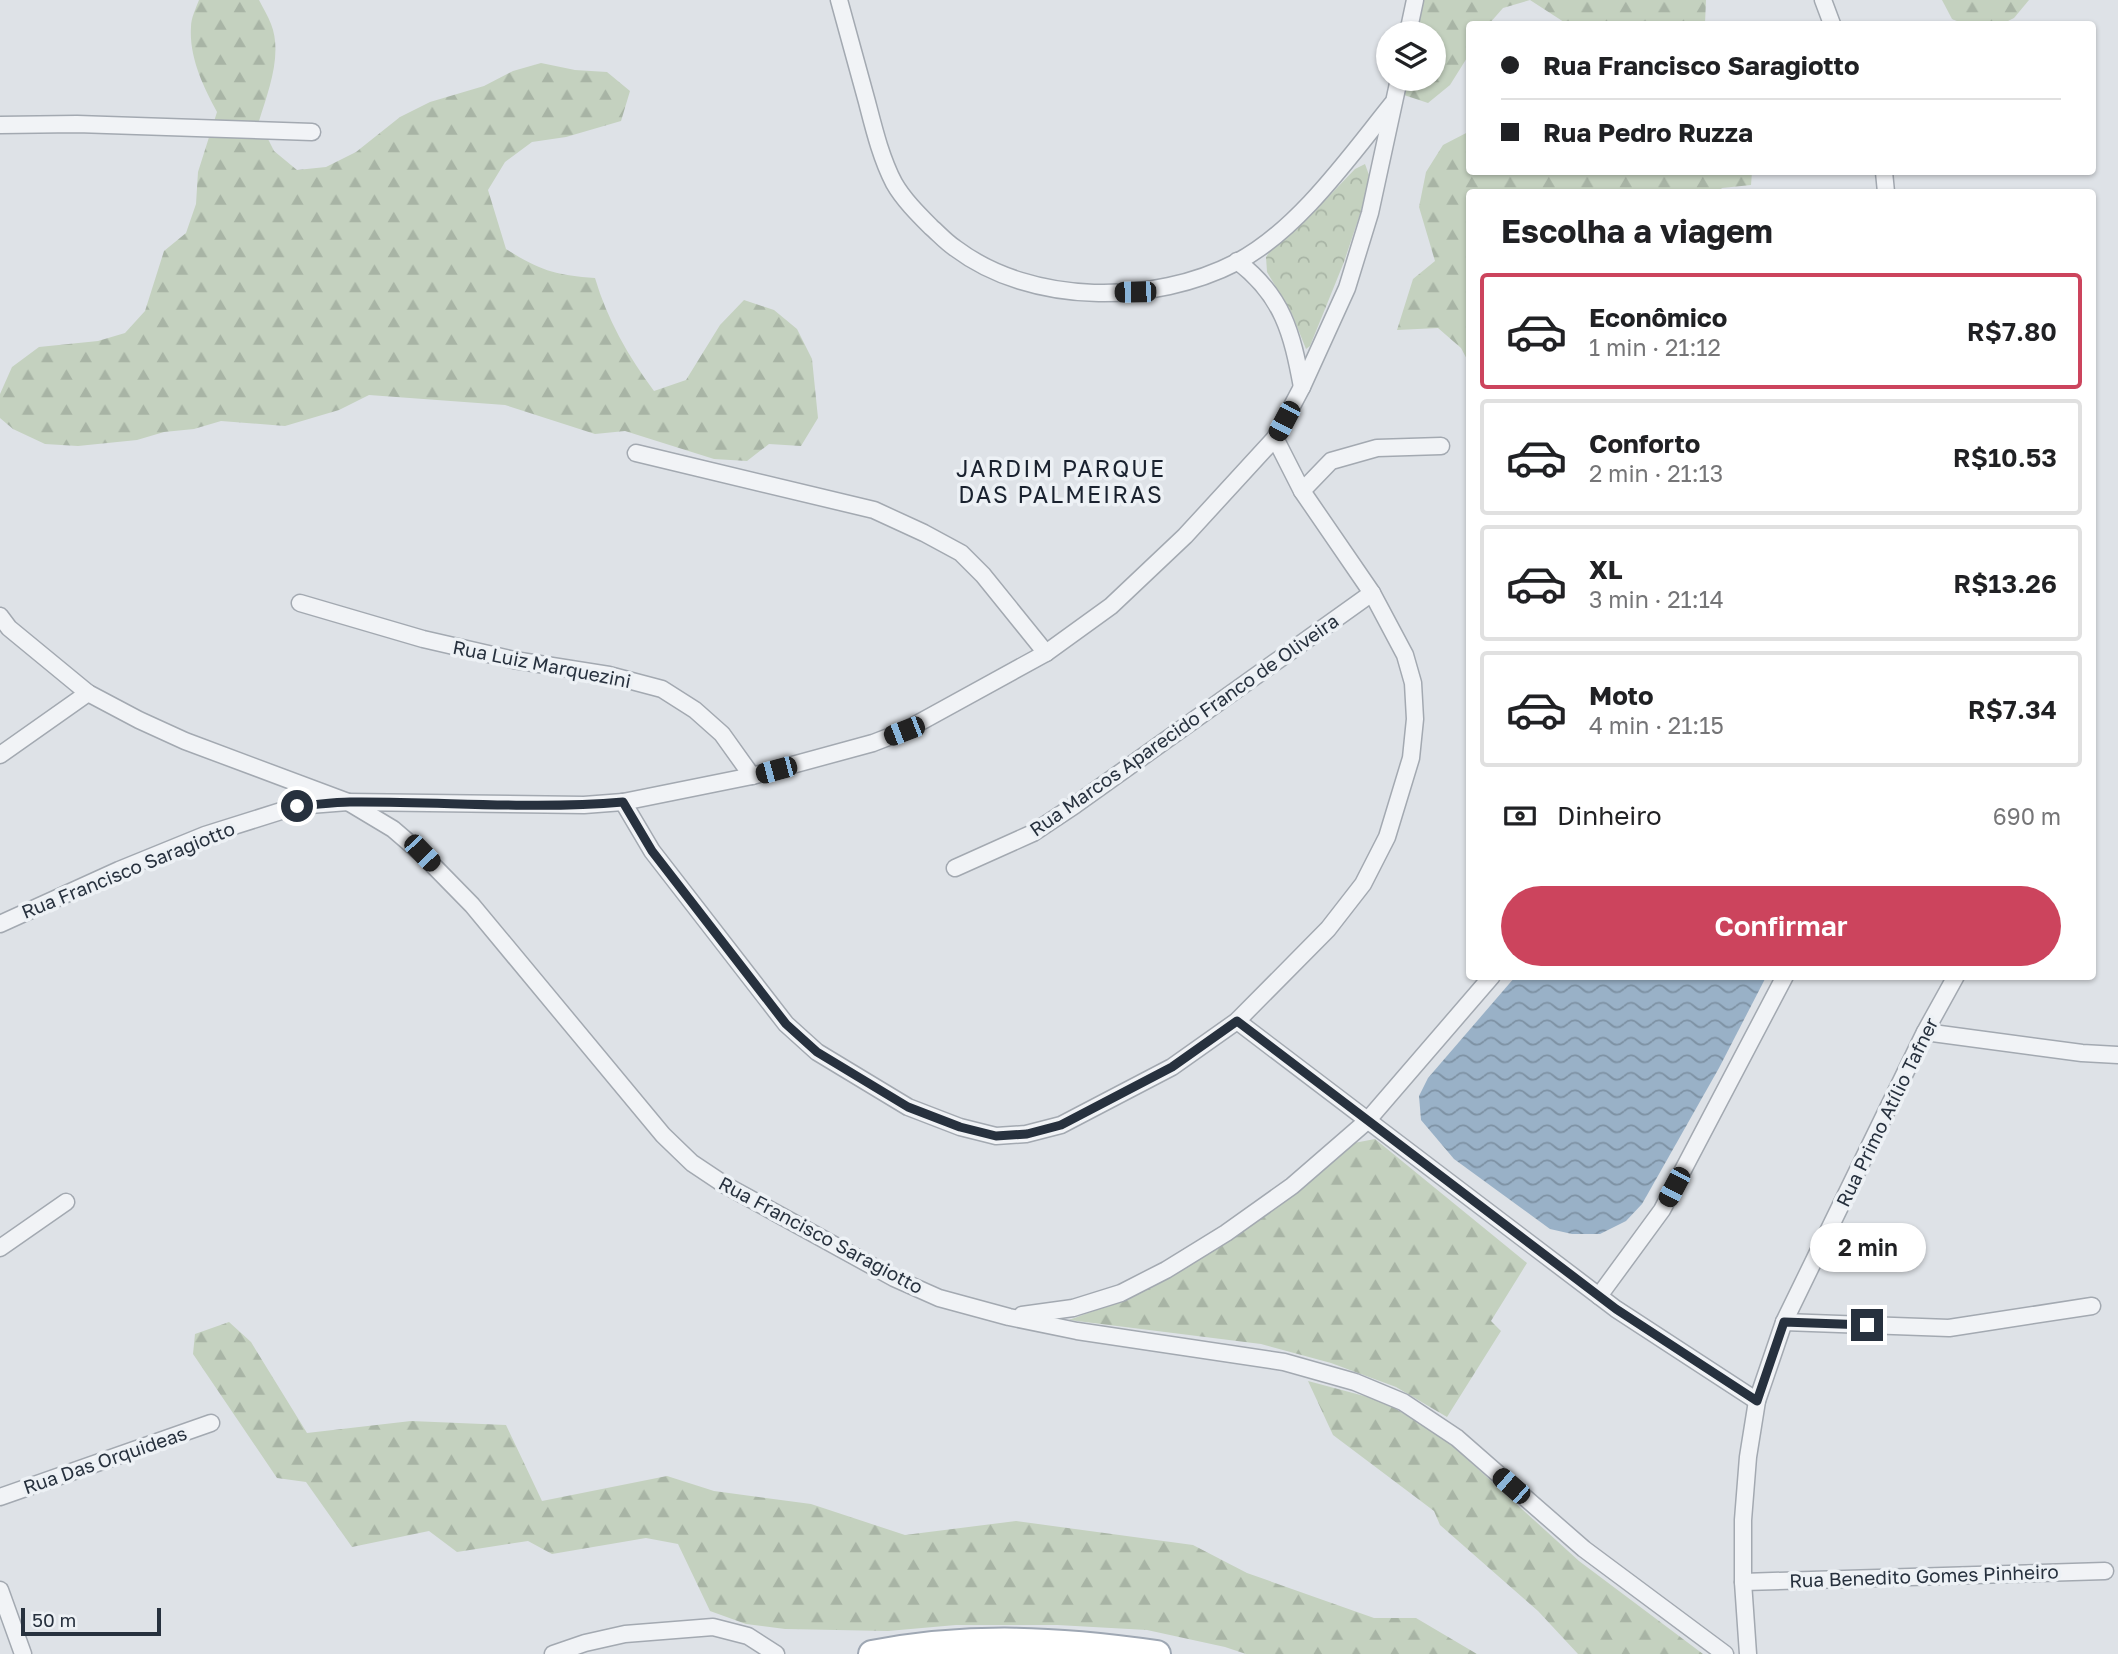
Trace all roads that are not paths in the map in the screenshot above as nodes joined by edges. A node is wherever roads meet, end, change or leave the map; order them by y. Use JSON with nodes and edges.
{"nodes":[{"id":1,"x":839,"y":0,"type":"edge"},
{"id":2,"x":1415,"y":0,"type":"edge"},
{"id":3,"x":1822,"y":0,"type":"edge"},
{"id":4,"x":1411,"y":21,"type":"edge"},
{"id":5,"x":1831,"y":21,"type":"edge"},
{"id":6,"x":1396,"y":91,"type":"edge"},
{"id":7,"x":1394,"y":102,"type":"junction"},
{"id":8,"x":0,"y":125,"type":"edge"},
{"id":9,"x":312,"y":132,"type":"dead end"},
{"id":10,"x":1237,"y":261,"type":"junction"},
{"id":11,"x":1302,"y":387,"type":"junction"},
{"id":12,"x":1275,"y":438,"type":"junction"},
{"id":13,"x":1441,"y":446,"type":"dead end"},
{"id":14,"x":636,"y":453,"type":"dead end"},
{"id":15,"x":1302,"y":491,"type":"junction"},
{"id":16,"x":1372,"y":593,"type":"junction"},
{"id":17,"x":300,"y":603,"type":"dead end"},
{"id":18,"x":0,"y":616,"type":"edge"},
{"id":19,"x":1046,"y":653,"type":"junction"},
{"id":20,"x":88,"y":694,"type":"junction"},
{"id":21,"x":0,"y":755,"type":"edge"},
{"id":22,"x":751,"y":776,"type":"junction"},
{"id":23,"x":348,"y":802,"type":"junction"},
{"id":24,"x":623,"y":802,"type":"junction"},
{"id":25,"x":955,"y":868,"type":"dead end"},
{"id":26,"x":0,"y":924,"type":"edge"},
{"id":27,"x":1489,"y":980,"type":"edge"},
{"id":28,"x":1783,"y":980,"type":"edge"},
{"id":29,"x":1954,"y":980,"type":"edge"},
{"id":30,"x":1237,"y":1021,"type":"junction"},
{"id":31,"x":1925,"y":1032,"type":"junction"},
{"id":32,"x":2118,"y":1055,"type":"edge"},
{"id":33,"x":1367,"y":1121,"type":"junction"},
{"id":34,"x":66,"y":1202,"type":"dead end"},
{"id":35,"x":0,"y":1248,"type":"edge"},
{"id":36,"x":1599,"y":1296,"type":"junction"},
{"id":37,"x":2092,"y":1306,"type":"dead end"},
{"id":38,"x":1009,"y":1317,"type":"junction"},
{"id":39,"x":1784,"y":1322,"type":"junction"},
{"id":40,"x":1757,"y":1401,"type":"junction"},
{"id":41,"x":211,"y":1423,"type":"dead end"},
{"id":42,"x":0,"y":1497,"type":"edge"},
{"id":43,"x":2105,"y":1571,"type":"dead end"},
{"id":44,"x":1743,"y":1582,"type":"junction"},
{"id":45,"x":0,"y":1590,"type":"edge"},
{"id":46,"x":23,"y":1654,"type":"edge"},
{"id":47,"x":554,"y":1654,"type":"edge"},
{"id":48,"x":776,"y":1654,"type":"edge"},
{"id":49,"x":872,"y":1654,"type":"edge"},
{"id":50,"x":1157,"y":1654,"type":"edge"},
{"id":51,"x":1725,"y":1654,"type":"edge"},
{"id":52,"x":1748,"y":1654,"type":"edge"}],
"edges":[{"from":1,"to":10,"type":"street"},
{"from":2,"to":4,"type":"street"},
{"from":3,"to":5,"type":"street"},
{"from":6,"to":7,"type":"street"},
{"from":7,"to":10,"type":"street"},
{"from":7,"to":11,"type":"street"},
{"from":8,"to":9,"type":"street"},
{"from":10,"to":11,"type":"street"},
{"from":11,"to":12,"type":"street"},
{"from":12,"to":15,"type":"street"},
{"from":12,"to":19,"type":"street"},
{"from":13,"to":15,"type":"street"},
{"from":14,"to":19,"type":"street"},
{"from":15,"to":16,"type":"street"},
{"from":16,"to":25,"type":"street","name":"Rua Marcos Aparecido Franco de Oliveira"},
{"from":16,"to":30,"type":"street"},
{"from":17,"to":22,"type":"street","name":"Rua Luiz Marquezini"},
{"from":18,"to":20,"type":"street"},
{"from":19,"to":22,"type":"street"},
{"from":20,"to":21,"type":"street"},
{"from":20,"to":23,"type":"street"},
{"from":22,"to":24,"type":"street"},
{"from":23,"to":24,"type":"street"},
{"from":23,"to":26,"type":"street","name":"Rua Francisco Saragiotto"},
{"from":23,"to":38,"type":"street","name":"Rua Francisco Saragiotto"},
{"from":24,"to":30,"type":"street"},
{"from":27,"to":33,"type":"street"},
{"from":28,"to":36,"type":"street"},
{"from":29,"to":31,"type":"street","name":"Rua Primo Atílio Tafner"},
{"from":30,"to":33,"type":"street"},
{"from":31,"to":32,"type":"street"},
{"from":31,"to":39,"type":"street","name":"Rua Primo Atílio Tafner"},
{"from":33,"to":36,"type":"street"},
{"from":33,"to":38,"type":"street"},
{"from":34,"to":35,"type":"street"},
{"from":36,"to":40,"type":"street"},
{"from":37,"to":39,"type":"street"},
{"from":38,"to":51,"type":"street","name":"Rua Francisco Saragiotto"},
{"from":39,"to":40,"type":"street","name":"Rua Primo Atílio Tafner"},
{"from":40,"to":44,"type":"street","name":"Rua Primo Atílio Tafner"},
{"from":41,"to":42,"type":"street","name":"Rua Das Orquideas"},
{"from":43,"to":44,"type":"street","name":"Rua Benedito Gomes Pinheiro"},
{"from":44,"to":52,"type":"street","name":"Rua Primo Atílio Tafner"},
{"from":45,"to":46,"type":"street"},
{"from":47,"to":48,"type":"street"},
{"from":49,"to":50,"type":"main road"}]}
